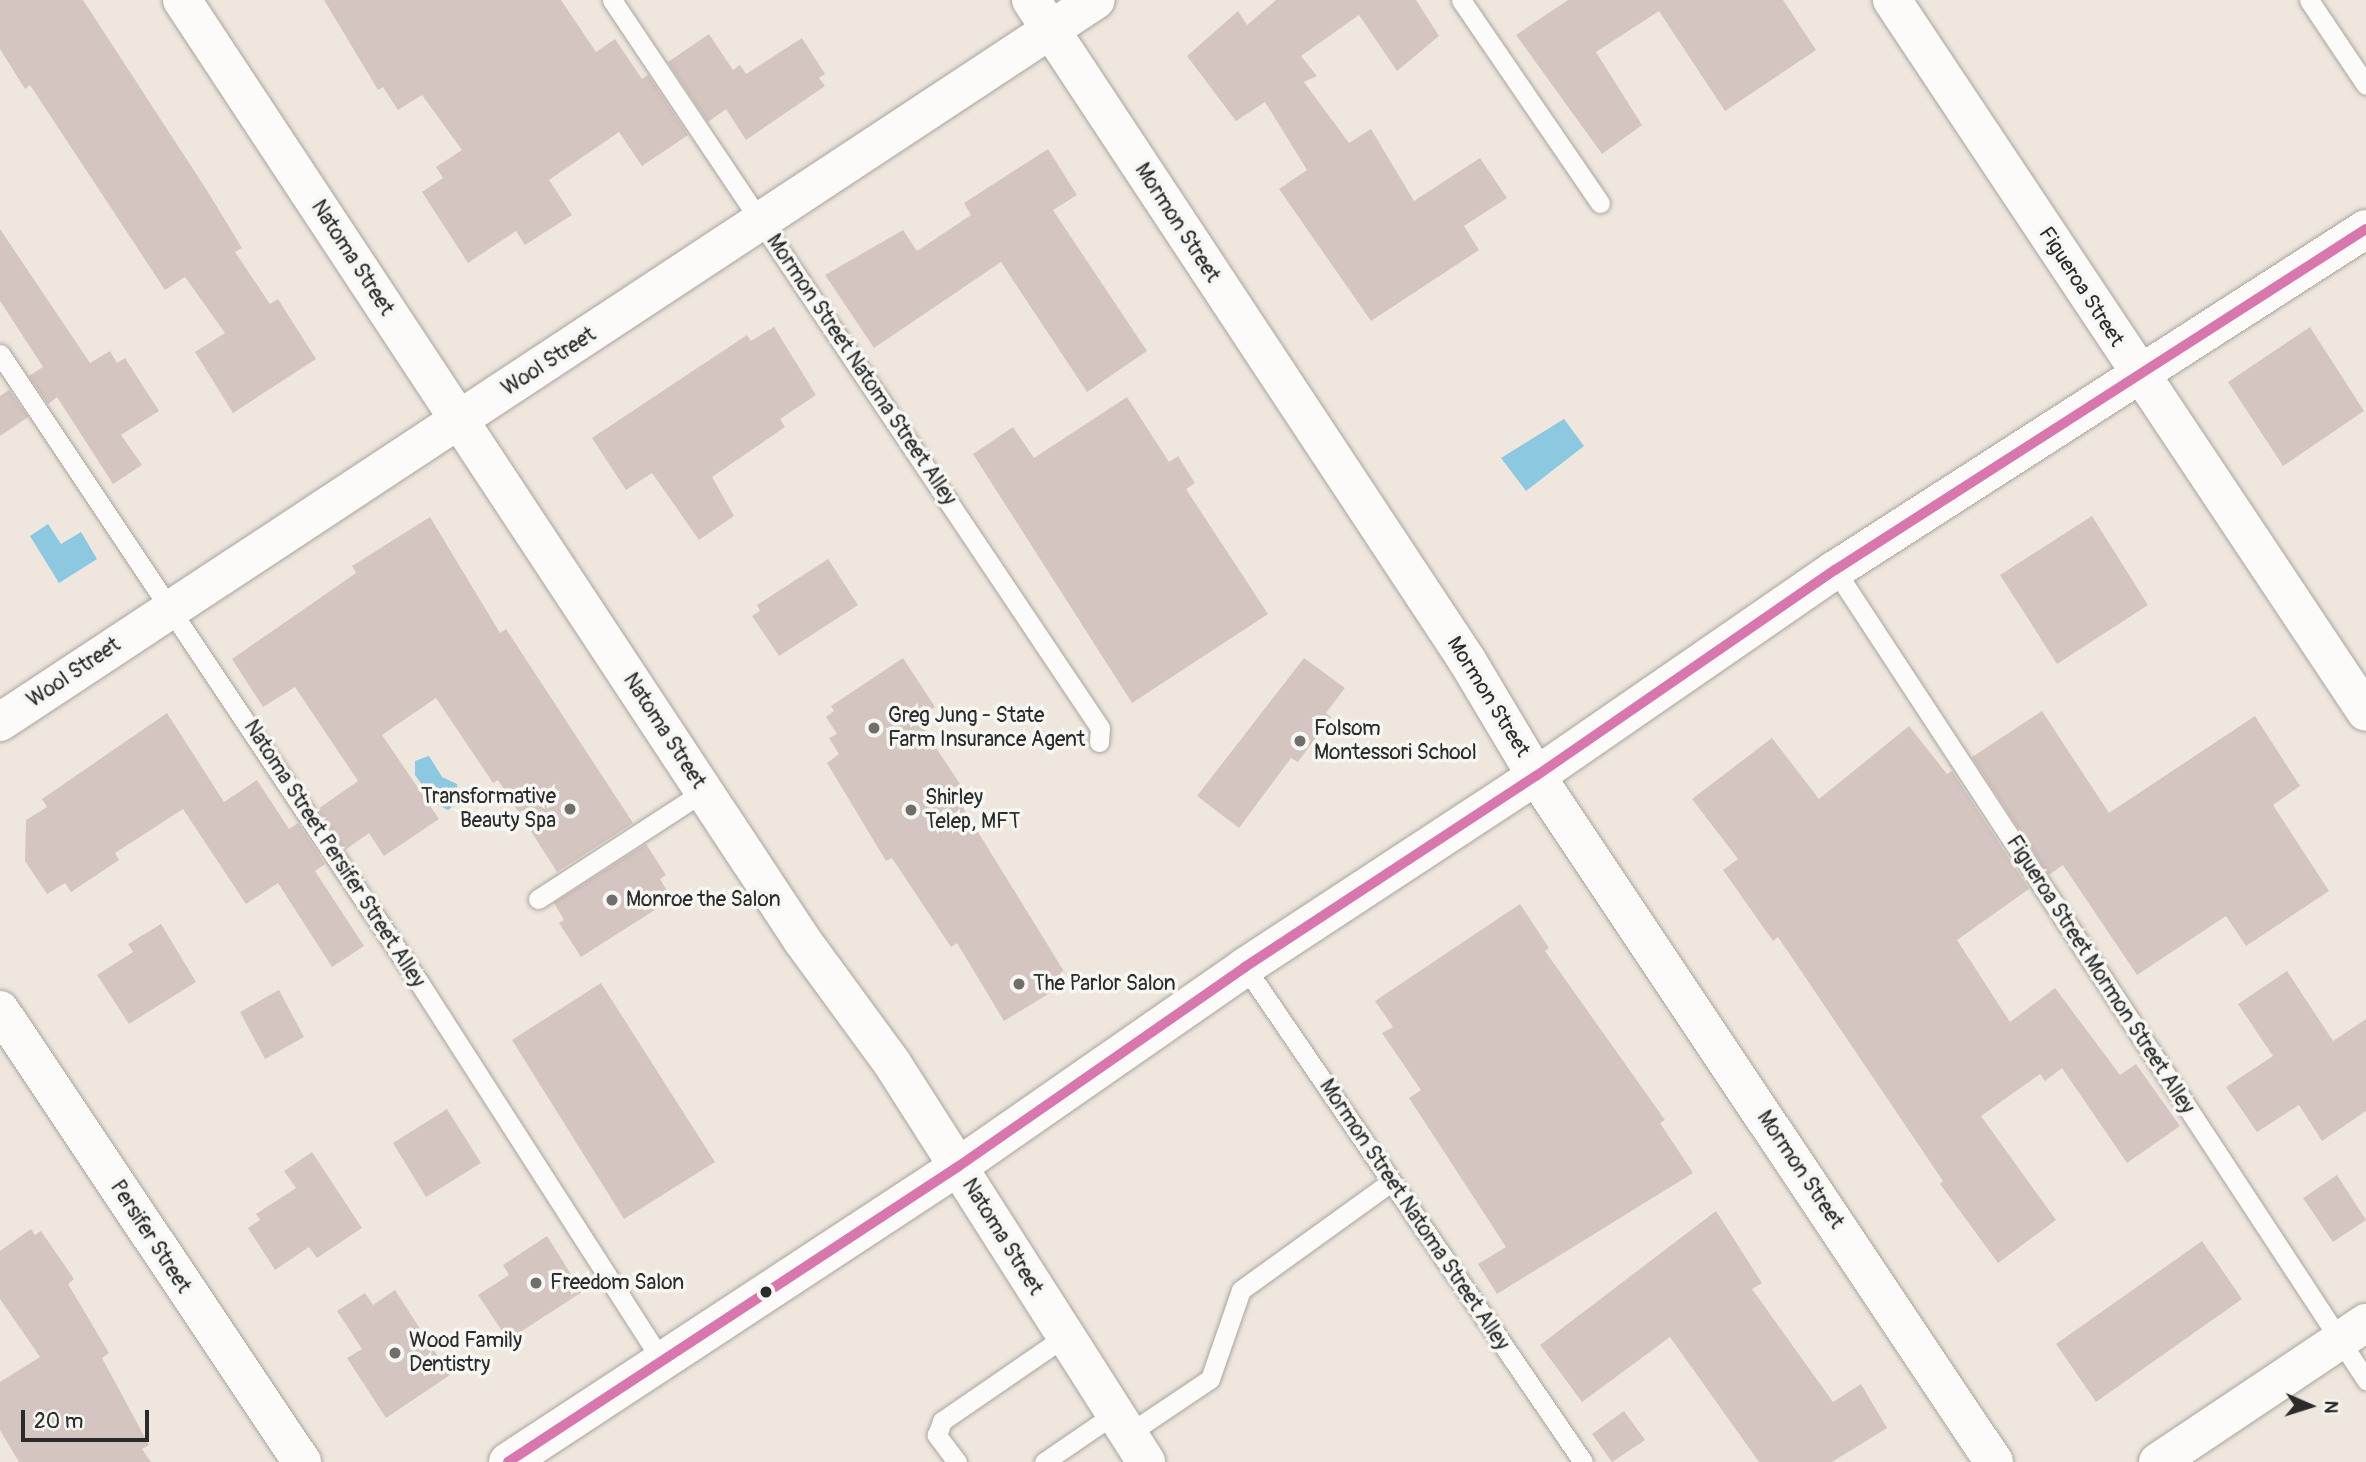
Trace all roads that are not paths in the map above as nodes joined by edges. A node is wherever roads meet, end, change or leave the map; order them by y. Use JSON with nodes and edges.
{"nodes":[{"id":1,"x":182,"y":0,"type":"edge"},
{"id":2,"x":612,"y":0,"type":"edge"},
{"id":3,"x":1096,"y":0,"type":"edge"},
{"id":4,"x":1461,"y":0,"type":"edge"},
{"id":5,"x":1892,"y":0,"type":"edge"},
{"id":6,"x":2309,"y":0,"type":"edge"},
{"id":7,"x":1041,"y":15,"type":"edge"},
{"id":8,"x":2366,"y":85,"type":"edge"},
{"id":9,"x":1600,"y":203,"type":"dead end"},
{"id":10,"x":761,"y":222,"type":"junction"},
{"id":11,"x":2366,"y":229,"type":"edge"},
{"id":12,"x":0,"y":354,"type":"edge"},
{"id":13,"x":2138,"y":375,"type":"junction"},
{"id":14,"x":459,"y":420,"type":"junction"},
{"id":15,"x":1835,"y":570,"type":"junction"},
{"id":16,"x":172,"y":608,"type":"junction"},
{"id":17,"x":2366,"y":712,"type":"edge"},
{"id":18,"x":0,"y":722,"type":"edge"},
{"id":19,"x":1099,"y":742,"type":"dead end"},
{"id":20,"x":1536,"y":776,"type":"junction"},
{"id":21,"x":703,"y":792,"type":"junction"},
{"id":22,"x":538,"y":899,"type":"dead end"},
{"id":23,"x":1245,"y":967,"type":"junction"},
{"id":24,"x":0,"y":1010,"type":"edge"},
{"id":25,"x":958,"y":1166,"type":"junction"},
{"id":26,"x":1391,"y":1182,"type":"junction"},
{"id":27,"x":2353,"y":1333,"type":"edge"},
{"id":28,"x":1064,"y":1337,"type":"junction"},
{"id":29,"x":661,"y":1359,"type":"junction"},
{"id":30,"x":2366,"y":1380,"type":"edge"},
{"id":31,"x":1129,"y":1437,"type":"edge"},
{"id":32,"x":302,"y":1462,"type":"edge"},
{"id":33,"x":508,"y":1462,"type":"edge"},
{"id":34,"x":957,"y":1462,"type":"edge"},
{"id":35,"x":1044,"y":1462,"type":"edge"},
{"id":36,"x":1583,"y":1462,"type":"edge"},
{"id":37,"x":1994,"y":1462,"type":"edge"},
{"id":38,"x":2158,"y":1462,"type":"edge"}],
"edges":[{"from":1,"to":14,"type":"street","name":"Natoma Street"},
{"from":2,"to":10,"type":"lane","name":"Mormon Street Natoma Street Alley"},
{"from":3,"to":7,"type":"street","name":"Wool Street"},
{"from":4,"to":9,"type":"lane"},
{"from":5,"to":13,"type":"street","name":"Figueroa Street"},
{"from":6,"to":8,"type":"lane"},
{"from":7,"to":10,"type":"street","name":"Wool Street"},
{"from":7,"to":20,"type":"street","name":"Mormon Street"},
{"from":10,"to":14,"type":"street","name":"Wool Street"},
{"from":10,"to":19,"type":"lane","name":"Mormon Street Natoma Street Alley"},
{"from":11,"to":13,"type":"street"},
{"from":12,"to":16,"type":"lane","name":"Natoma Street Persifer Street Alley"},
{"from":13,"to":15,"type":"street"},
{"from":13,"to":17,"type":"street","name":"Figueroa Street"},
{"from":14,"to":16,"type":"street","name":"Wool Street"},
{"from":14,"to":21,"type":"street","name":"Natoma Street"},
{"from":15,"to":20,"type":"street"},
{"from":15,"to":27,"type":"lane","name":"Figueroa Street Mormon Street Alley"},
{"from":16,"to":18,"type":"street","name":"Wool Street"},
{"from":16,"to":29,"type":"lane","name":"Natoma Street Persifer Street Alley"},
{"from":20,"to":23,"type":"street"},
{"from":20,"to":37,"type":"street","name":"Mormon Street"},
{"from":21,"to":22,"type":"lane"},
{"from":21,"to":25,"type":"street","name":"Natoma Street"},
{"from":23,"to":25,"type":"street"},
{"from":23,"to":26,"type":"lane","name":"Mormon Street Natoma Street Alley"},
{"from":24,"to":32,"type":"street","name":"Persifer Street"},
{"from":25,"to":28,"type":"street","name":"Natoma Street"},
{"from":25,"to":29,"type":"street"},
{"from":26,"to":31,"type":"lane"},
{"from":26,"to":36,"type":"lane","name":"Mormon Street Natoma Street Alley"},
{"from":27,"to":30,"type":"lane","name":"Figueroa Street Mormon Street Alley"},
{"from":27,"to":38,"type":"street"},
{"from":28,"to":31,"type":"street","name":"Natoma Street"},
{"from":28,"to":34,"type":"lane"},
{"from":29,"to":33,"type":"street"},
{"from":31,"to":35,"type":"lane"}]}
